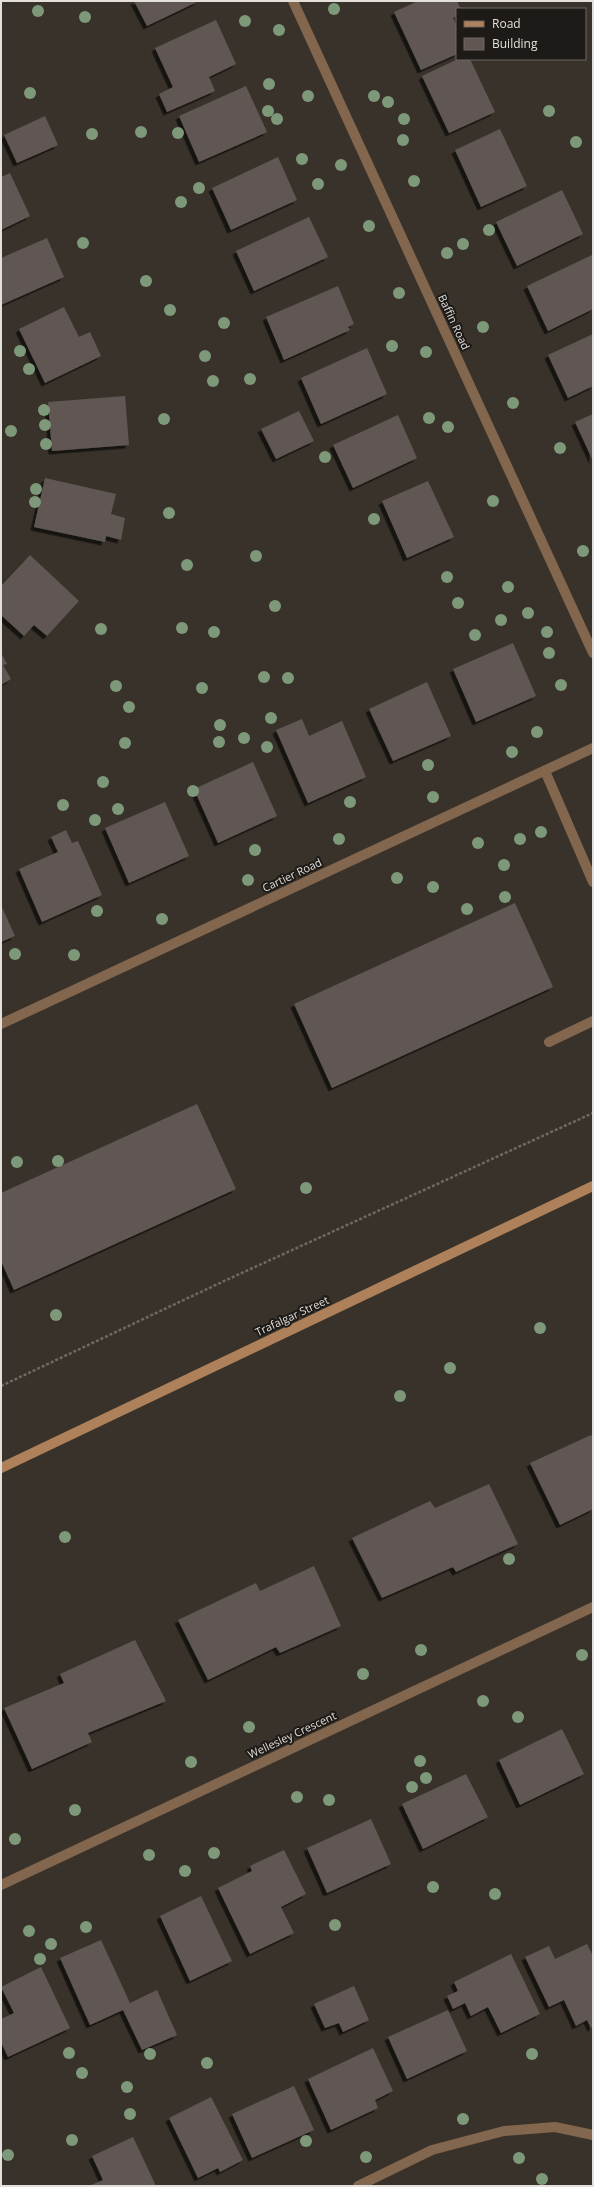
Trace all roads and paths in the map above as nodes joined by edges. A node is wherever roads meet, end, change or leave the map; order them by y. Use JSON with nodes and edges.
{"nodes":[{"id":1,"x":294,"y":1,"type":"edge"},
{"id":2,"x":593,"y":652,"type":"edge"},
{"id":3,"x":593,"y":748,"type":"edge"},
{"id":4,"x":545,"y":771,"type":"junction"},
{"id":5,"x":593,"y":882,"type":"edge"},
{"id":6,"x":593,"y":1021,"type":"edge"},
{"id":7,"x":1,"y":1024,"type":"edge"},
{"id":8,"x":550,"y":1042,"type":"dead end"},
{"id":9,"x":593,"y":1113,"type":"edge"},
{"id":10,"x":593,"y":1186,"type":"edge"},
{"id":11,"x":1,"y":1386,"type":"edge"},
{"id":12,"x":1,"y":1468,"type":"edge"},
{"id":13,"x":593,"y":1608,"type":"edge"},
{"id":14,"x":1,"y":1885,"type":"edge"},
{"id":15,"x":593,"y":2135,"type":"edge"},
{"id":16,"x":358,"y":2186,"type":"edge"}],
"edges":[{"from":1,"to":2,"type":"street","name":"Baffin Road"},
{"from":3,"to":4,"type":"street","name":"Cartier Road"},
{"from":4,"to":5,"type":"street"},
{"from":4,"to":7,"type":"street","name":"Cartier Road"},
{"from":6,"to":8,"type":"street"},
{"from":9,"to":11,"type":"path"},
{"from":10,"to":12,"type":"main road","name":"Trafalgar Street"},
{"from":13,"to":14,"type":"street","name":"Wellesley Crescent"},
{"from":15,"to":16,"type":"street"}]}
